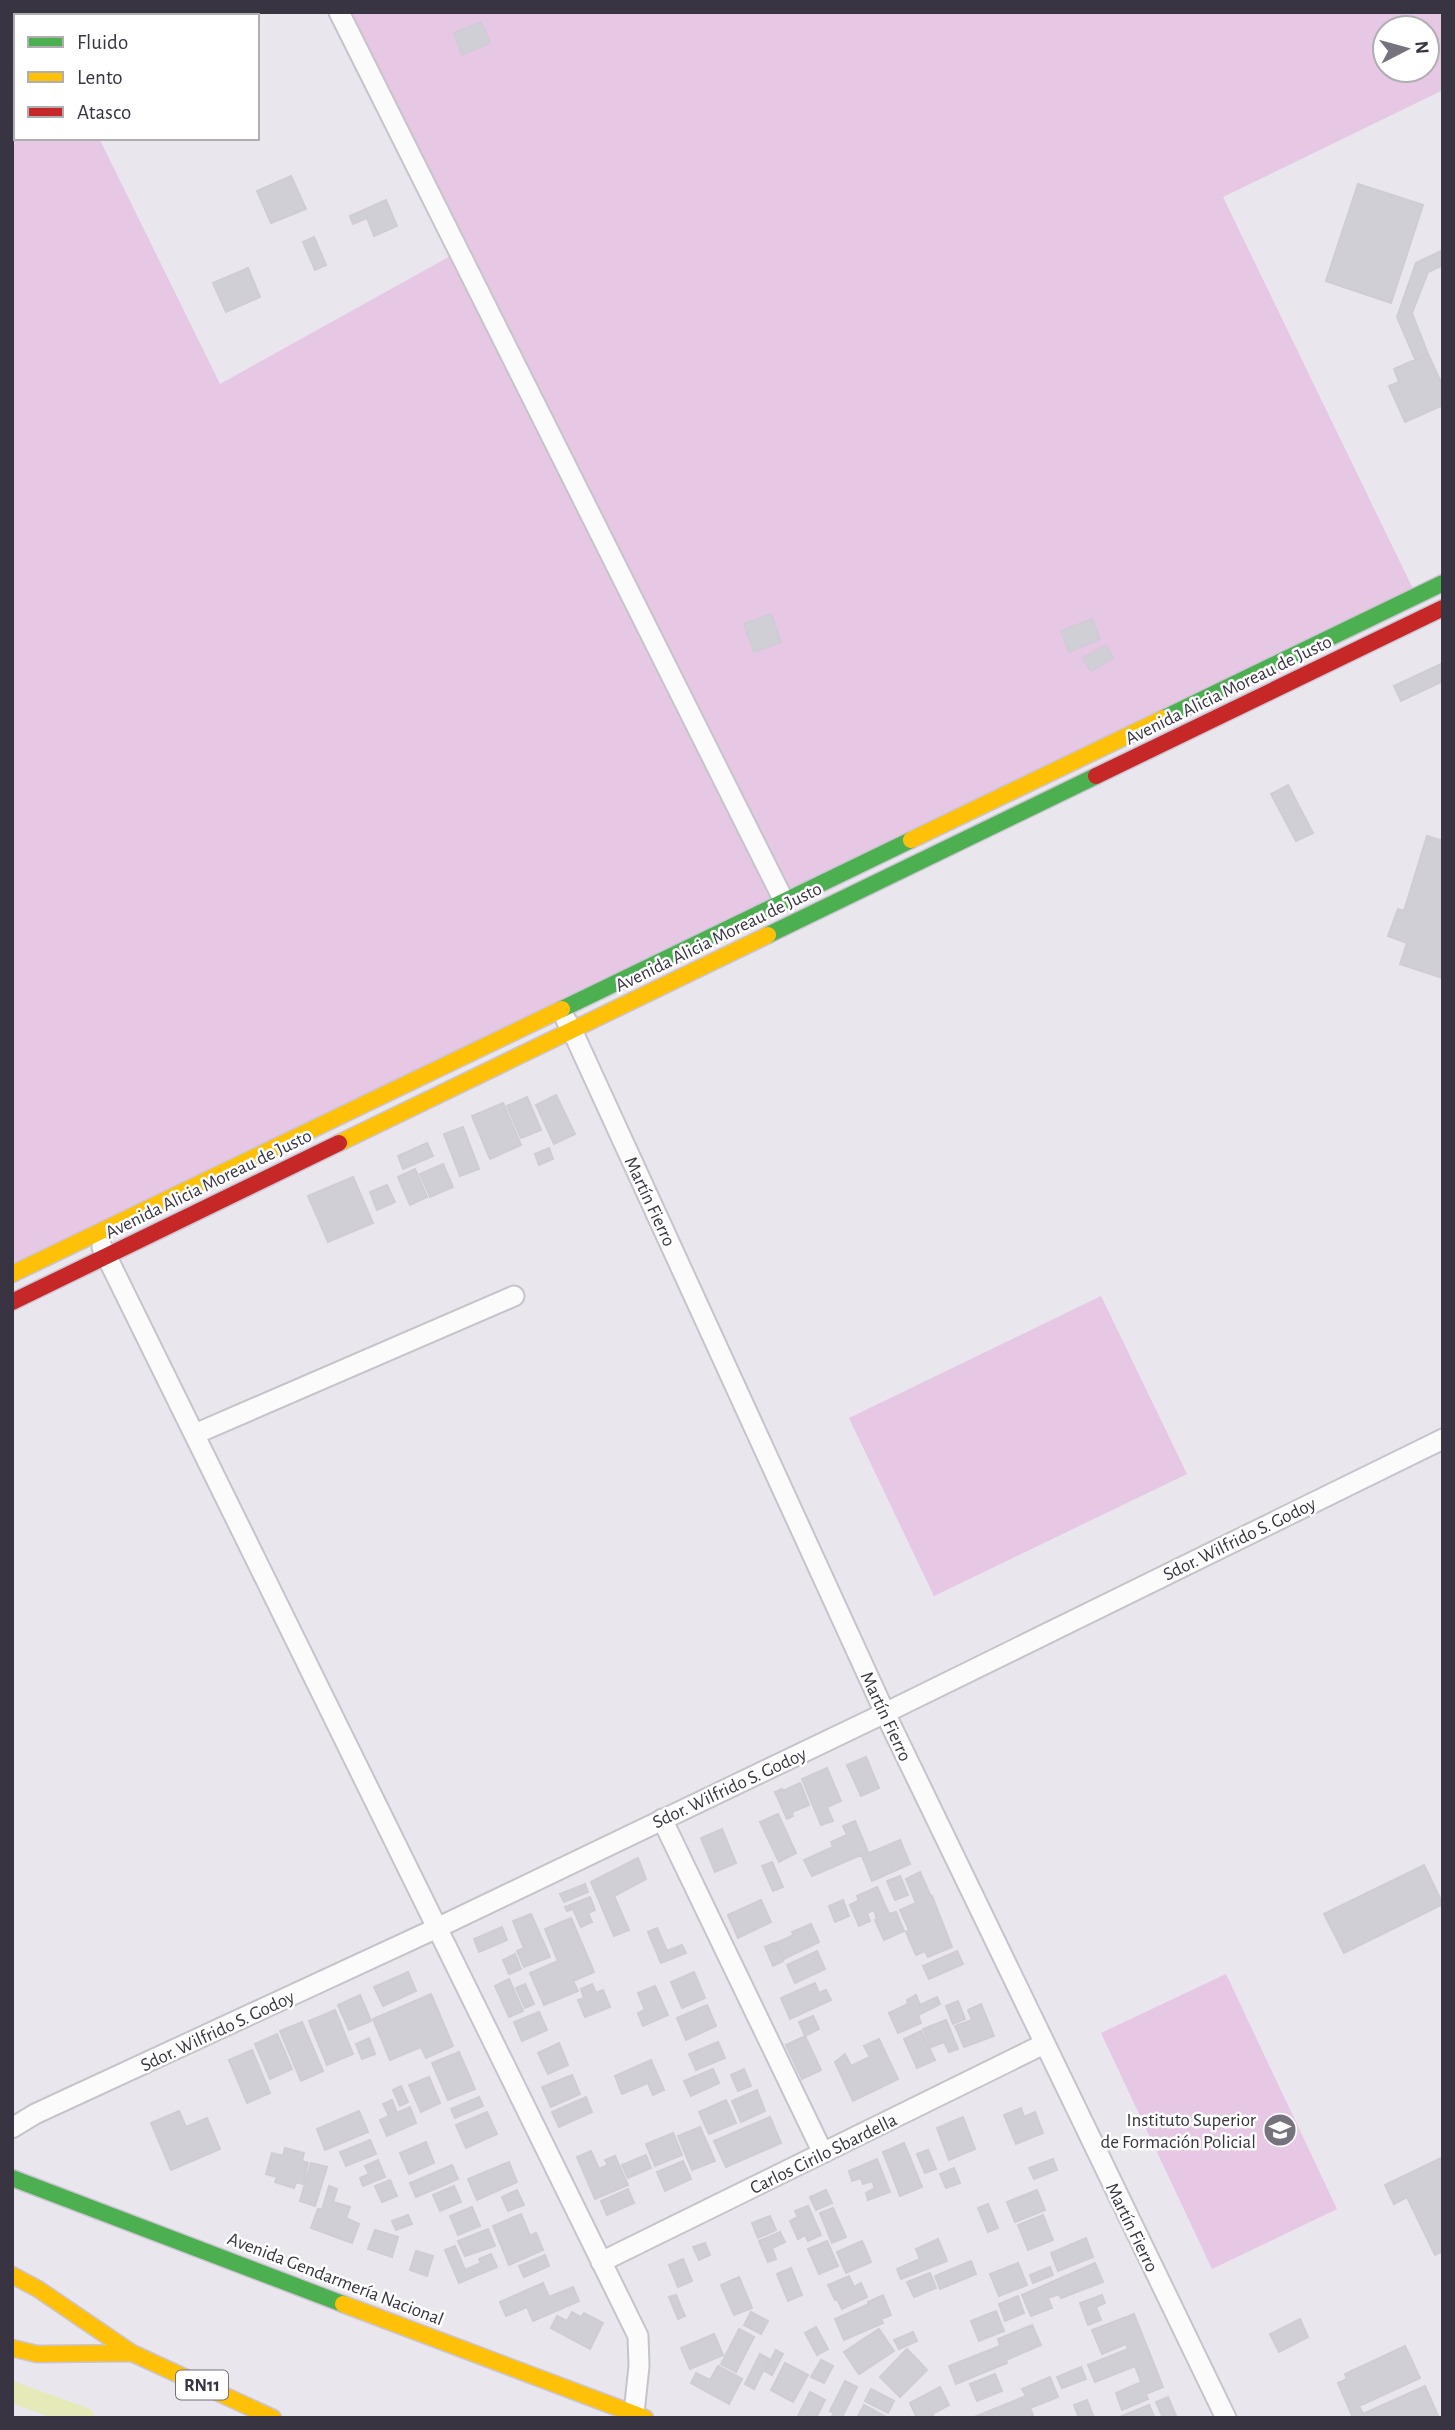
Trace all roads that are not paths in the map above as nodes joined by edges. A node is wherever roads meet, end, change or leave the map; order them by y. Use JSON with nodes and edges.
{"nodes":[{"id":1,"x":339,"y":12,"type":"edge"},
{"id":2,"x":1443,"y":583,"type":"edge"},
{"id":3,"x":1443,"y":608,"type":"edge"},
{"id":4,"x":784,"y":901,"type":"junction"},
{"id":5,"x":559,"y":1010,"type":"junction"},
{"id":6,"x":572,"y":1030,"type":"junction"},
{"id":7,"x":94,"y":1234,"type":"junction"},
{"id":8,"x":107,"y":1256,"type":"junction"},
{"id":9,"x":12,"y":1274,"type":"edge"},
{"id":10,"x":514,"y":1296,"type":"dead end"},
{"id":11,"x":12,"y":1302,"type":"edge"},
{"id":12,"x":195,"y":1434,"type":"junction"},
{"id":13,"x":1443,"y":1439,"type":"edge"},
{"id":14,"x":885,"y":1713,"type":"junction"},
{"id":15,"x":662,"y":1819,"type":"junction"},
{"id":16,"x":438,"y":1928,"type":"junction"},
{"id":17,"x":1044,"y":2044,"type":"junction"},
{"id":18,"x":12,"y":2128,"type":"edge"},
{"id":19,"x":823,"y":2153,"type":"junction"},
{"id":20,"x":12,"y":2178,"type":"edge"},
{"id":21,"x":601,"y":2262,"type":"junction"},
{"id":22,"x":12,"y":2274,"type":"edge"},
{"id":23,"x":12,"y":2348,"type":"edge"},
{"id":24,"x":132,"y":2353,"type":"junction"},
{"id":25,"x":639,"y":2415,"type":"edge"},
{"id":26,"x":272,"y":2418,"type":"edge"},
{"id":27,"x":1226,"y":2418,"type":"edge"}],
"edges":[{"from":1,"to":4,"type":"street"},
{"from":2,"to":4,"type":"main road","name":"Avenida Alicia Moreau de Justo"},
{"from":3,"to":6,"type":"main road","name":"Avenida Alicia Moreau de Justo"},
{"from":4,"to":5,"type":"main road","name":"Avenida Alicia Moreau de Justo"},
{"from":5,"to":6,"type":"street","name":"Martín Fierro"},
{"from":5,"to":7,"type":"main road","name":"Avenida Alicia Moreau de Justo"},
{"from":6,"to":8,"type":"main road","name":"Avenida Alicia Moreau de Justo"},
{"from":6,"to":14,"type":"street","name":"Martín Fierro"},
{"from":7,"to":8,"type":"street"},
{"from":7,"to":9,"type":"main road","name":"Avenida Alicia Moreau de Justo"},
{"from":8,"to":11,"type":"main road","name":"Avenida Alicia Moreau de Justo"},
{"from":8,"to":12,"type":"street"},
{"from":10,"to":12,"type":"street"},
{"from":12,"to":16,"type":"street"},
{"from":13,"to":14,"type":"street","name":"Sdor. Wilfrido S. Godoy"},
{"from":14,"to":15,"type":"street","name":"Sdor. Wilfrido S. Godoy"},
{"from":14,"to":17,"type":"street","name":"Martín Fierro"},
{"from":15,"to":16,"type":"street","name":"Sdor. Wilfrido S. Godoy"},
{"from":15,"to":19,"type":"street"},
{"from":16,"to":18,"type":"street","name":"Sdor. Wilfrido S. Godoy"},
{"from":16,"to":21,"type":"street"},
{"from":17,"to":19,"type":"street","name":"Carlos Cirilo Sbardella"},
{"from":17,"to":27,"type":"street","name":"Martín Fierro"},
{"from":19,"to":21,"type":"street","name":"Carlos Cirilo Sbardella"},
{"from":20,"to":25,"type":"main road","name":"Avenida Gendarmería Nacional"},
{"from":21,"to":25,"type":"street"},
{"from":22,"to":24,"type":"main road","number":"RN11"},
{"from":23,"to":24,"type":"main road","number":"RN11"},
{"from":24,"to":26,"type":"main road","number":"RN11"}]}
